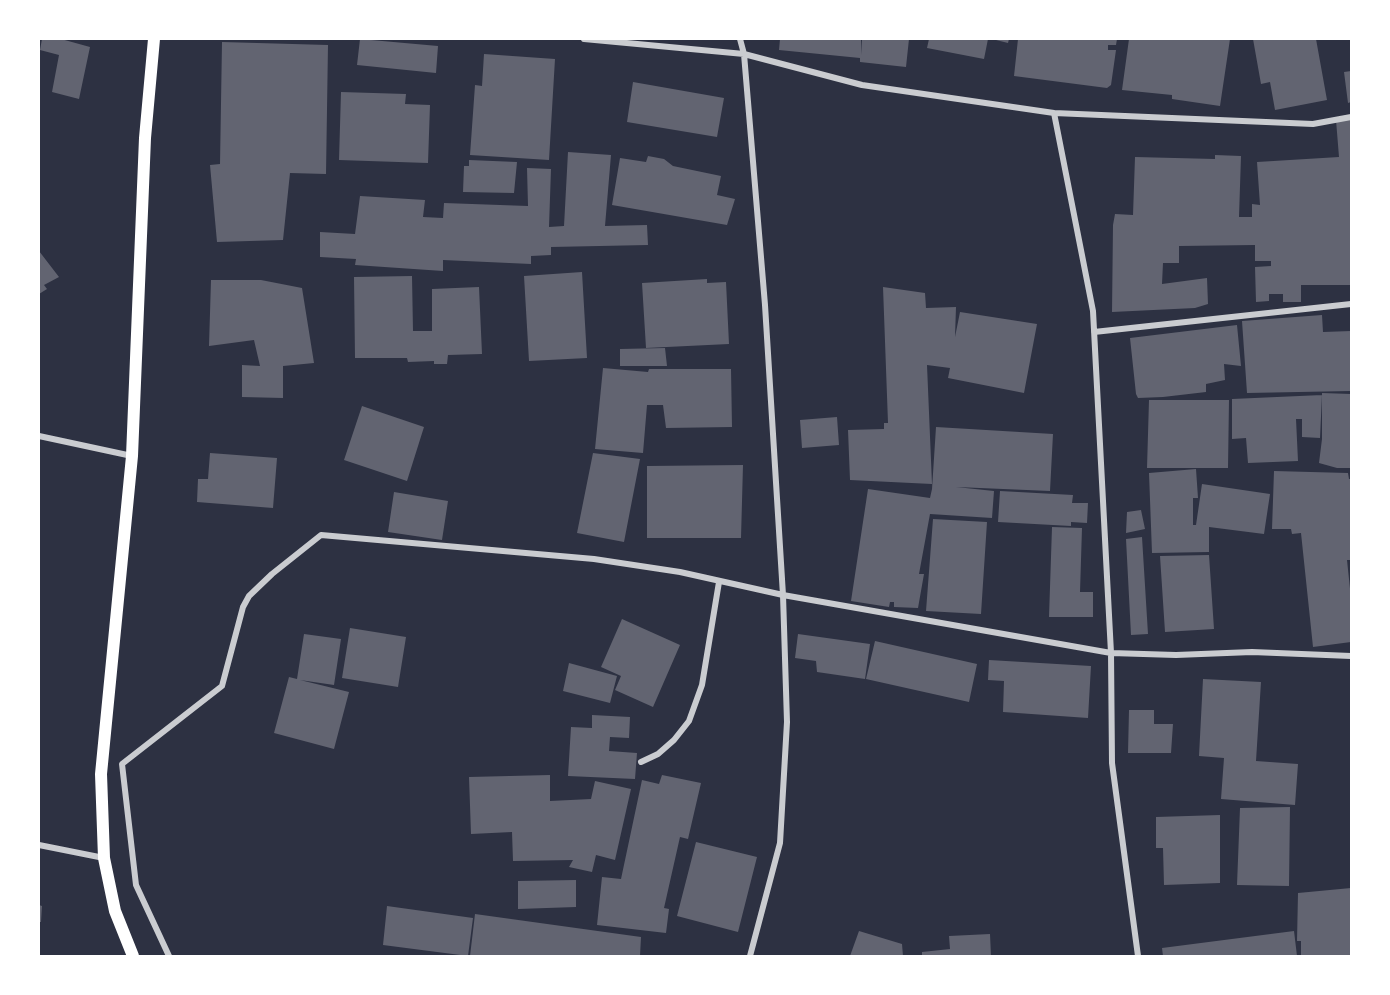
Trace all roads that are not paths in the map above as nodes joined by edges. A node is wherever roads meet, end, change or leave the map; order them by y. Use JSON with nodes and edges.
{"nodes":[{"id":1,"x":153,"y":39,"type":"edge"},
{"id":2,"x":584,"y":39,"type":"edge"},
{"id":3,"x":740,"y":39,"type":"edge"},
{"id":4,"x":744,"y":54,"type":"junction"},
{"id":5,"x":1054,"y":113,"type":"junction"},
{"id":6,"x":1351,"y":117,"type":"edge"},
{"id":7,"x":1351,"y":304,"type":"edge"},
{"id":8,"x":1094,"y":332,"type":"junction"},
{"id":9,"x":39,"y":436,"type":"edge"},
{"id":10,"x":132,"y":456,"type":"junction"},
{"id":11,"x":719,"y":582,"type":"junction"},
{"id":12,"x":783,"y":595,"type":"junction"},
{"id":13,"x":1111,"y":653,"type":"junction"},
{"id":14,"x":1351,"y":656,"type":"edge"},
{"id":15,"x":641,"y":762,"type":"dead end"},
{"id":16,"x":39,"y":845,"type":"edge"},
{"id":17,"x":104,"y":858,"type":"junction"},
{"id":18,"x":134,"y":956,"type":"edge"},
{"id":19,"x":170,"y":956,"type":"edge"},
{"id":20,"x":750,"y":956,"type":"edge"},
{"id":21,"x":1138,"y":956,"type":"edge"}],
"edges":[{"from":1,"to":10,"type":"main road"},
{"from":2,"to":4,"type":"street"},
{"from":3,"to":4,"type":"street"},
{"from":4,"to":5,"type":"street"},
{"from":4,"to":12,"type":"street"},
{"from":5,"to":6,"type":"street"},
{"from":5,"to":8,"type":"street"},
{"from":7,"to":8,"type":"street"},
{"from":8,"to":13,"type":"street"},
{"from":9,"to":10,"type":"street"},
{"from":10,"to":17,"type":"main road"},
{"from":11,"to":12,"type":"street"},
{"from":11,"to":15,"type":"street"},
{"from":11,"to":19,"type":"street"},
{"from":12,"to":13,"type":"street"},
{"from":12,"to":20,"type":"street"},
{"from":13,"to":14,"type":"street"},
{"from":13,"to":21,"type":"street"},
{"from":16,"to":17,"type":"street"},
{"from":17,"to":18,"type":"main road"}]}
